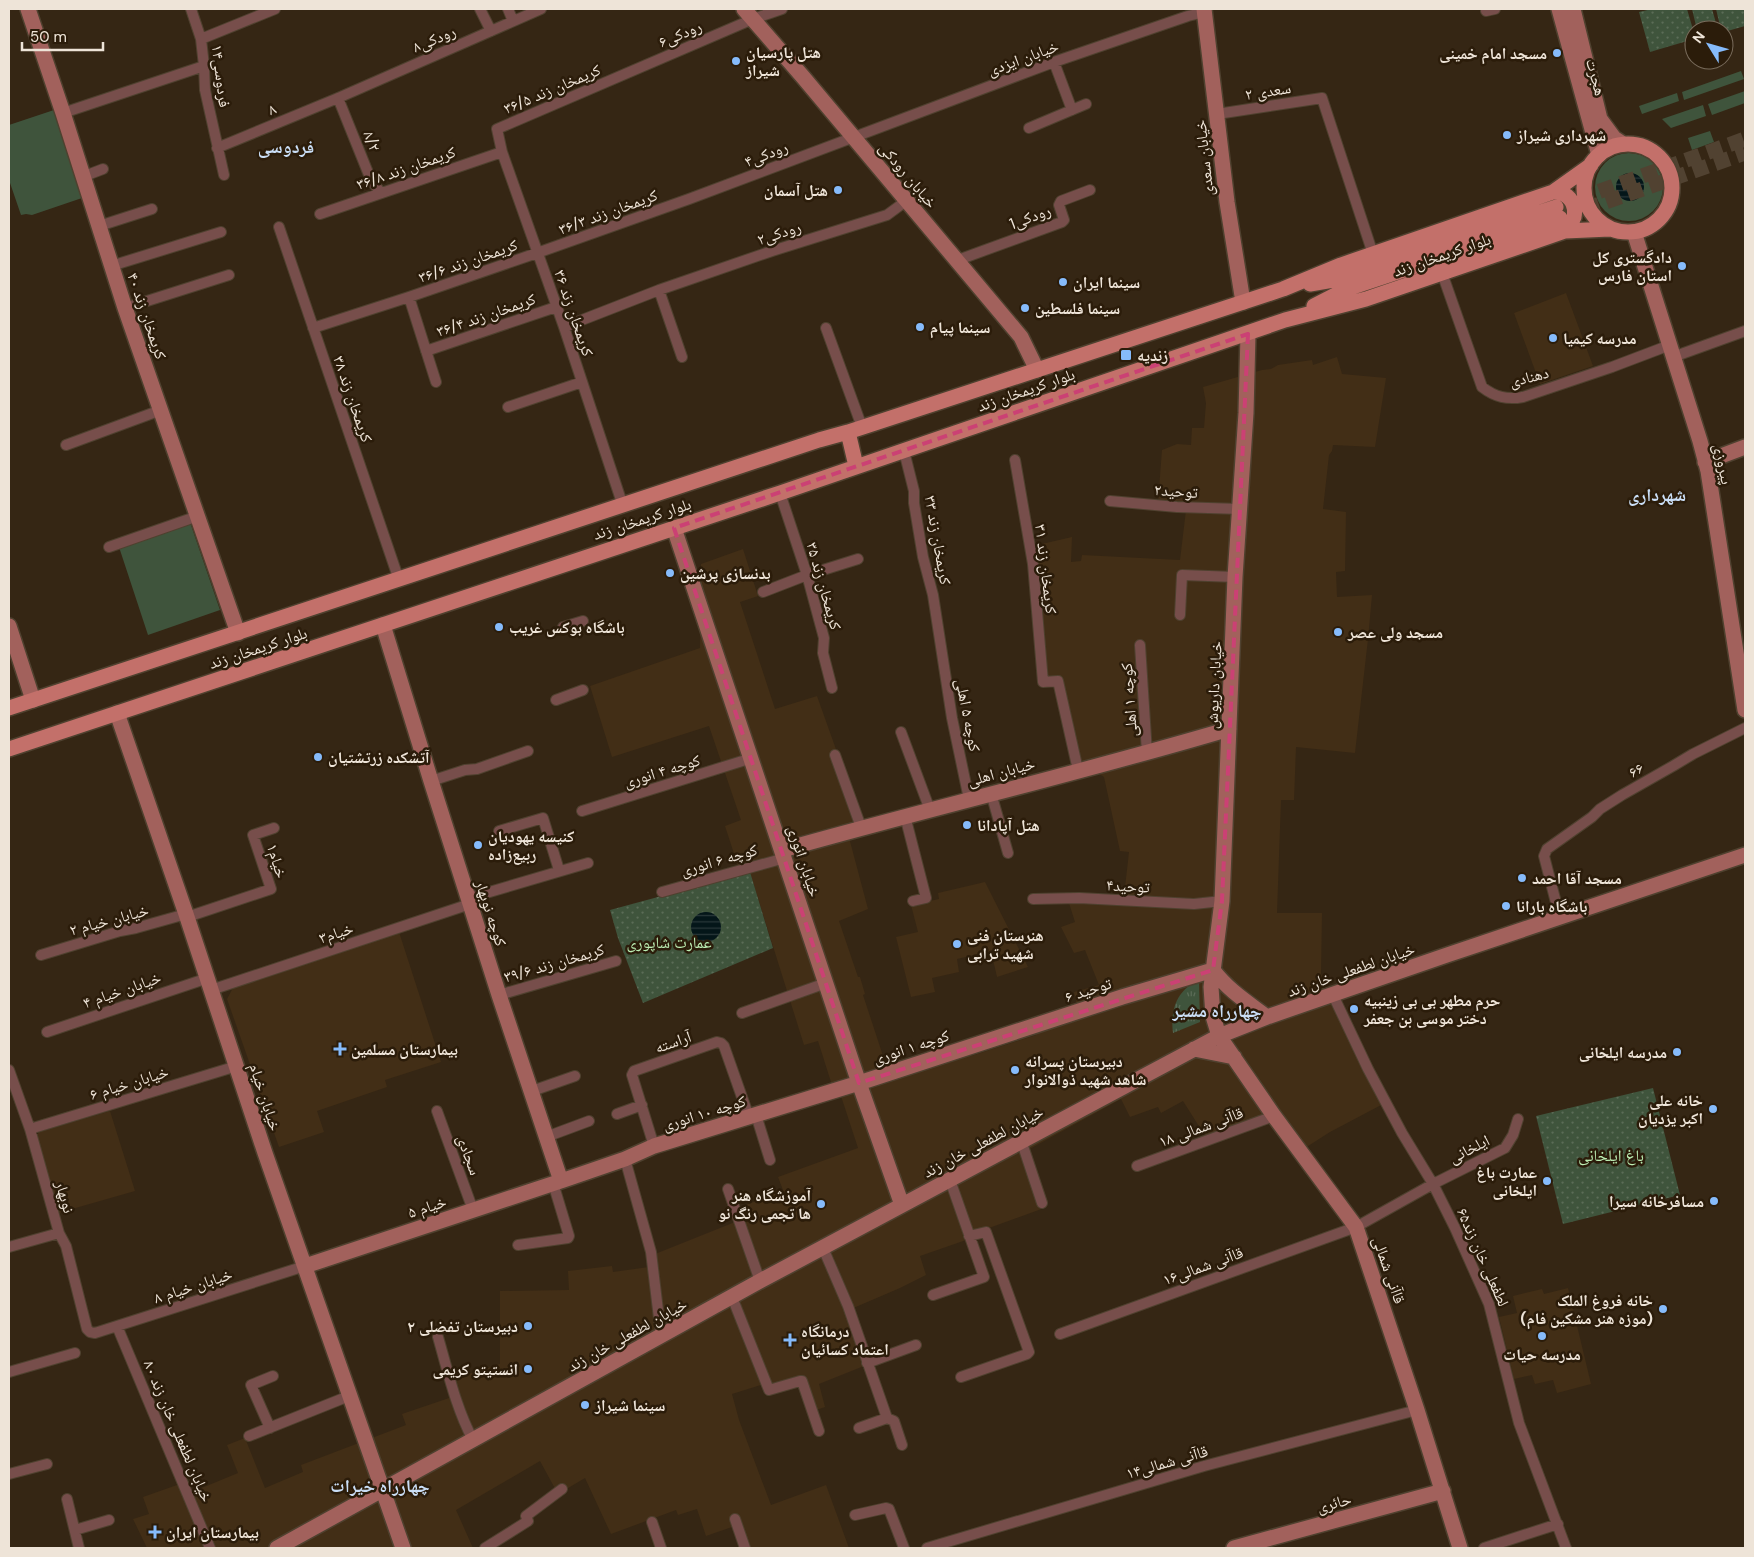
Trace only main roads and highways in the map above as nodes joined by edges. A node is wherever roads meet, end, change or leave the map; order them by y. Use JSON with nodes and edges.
{"nodes":[{"id":1,"x":1595,"y":160,"type":"junction"},
{"id":2,"x":1558,"y":212,"type":"junction"},
{"id":3,"x":1610,"y":229,"type":"junction"},
{"id":4,"x":1283,"y":289,"type":"junction"},
{"id":5,"x":1285,"y":320,"type":"junction"},
{"id":6,"x":848,"y":432,"type":"junction"},
{"id":7,"x":856,"y":466,"type":"junction"},
{"id":8,"x":9,"y":708,"type":"edge"},
{"id":9,"x":9,"y":749,"type":"edge"}],
"edges":[{"from":1,"to":2,"type":"main road","name":"بلوار کریمخان زند"},
{"from":1,"to":3,"type":"main road"},
{"from":1,"to":3,"type":"main road"},
{"from":2,"to":3,"type":"main road","name":"بلوار کریمخان زند"},
{"from":2,"to":4,"type":"main road","name":"بلوار کریمخان زند"},
{"from":2,"to":4,"type":"main road","name":"بلوار کریمخان زند"},
{"from":2,"to":5,"type":"main road","name":"بلوار کریمخان زند"},
{"from":2,"to":5,"type":"main road","name":"بلوار کریمخان زند"},
{"from":4,"to":6,"type":"main road","name":"بلوار کریمخان زند"},
{"from":5,"to":7,"type":"main road","name":"بلوار کریمخان زند"},
{"from":6,"to":7,"type":"main road"},
{"from":6,"to":8,"type":"main road","name":"بلوار کریمخان زند"},
{"from":7,"to":9,"type":"main road","name":"بلوار کریمخان زند"}]}
